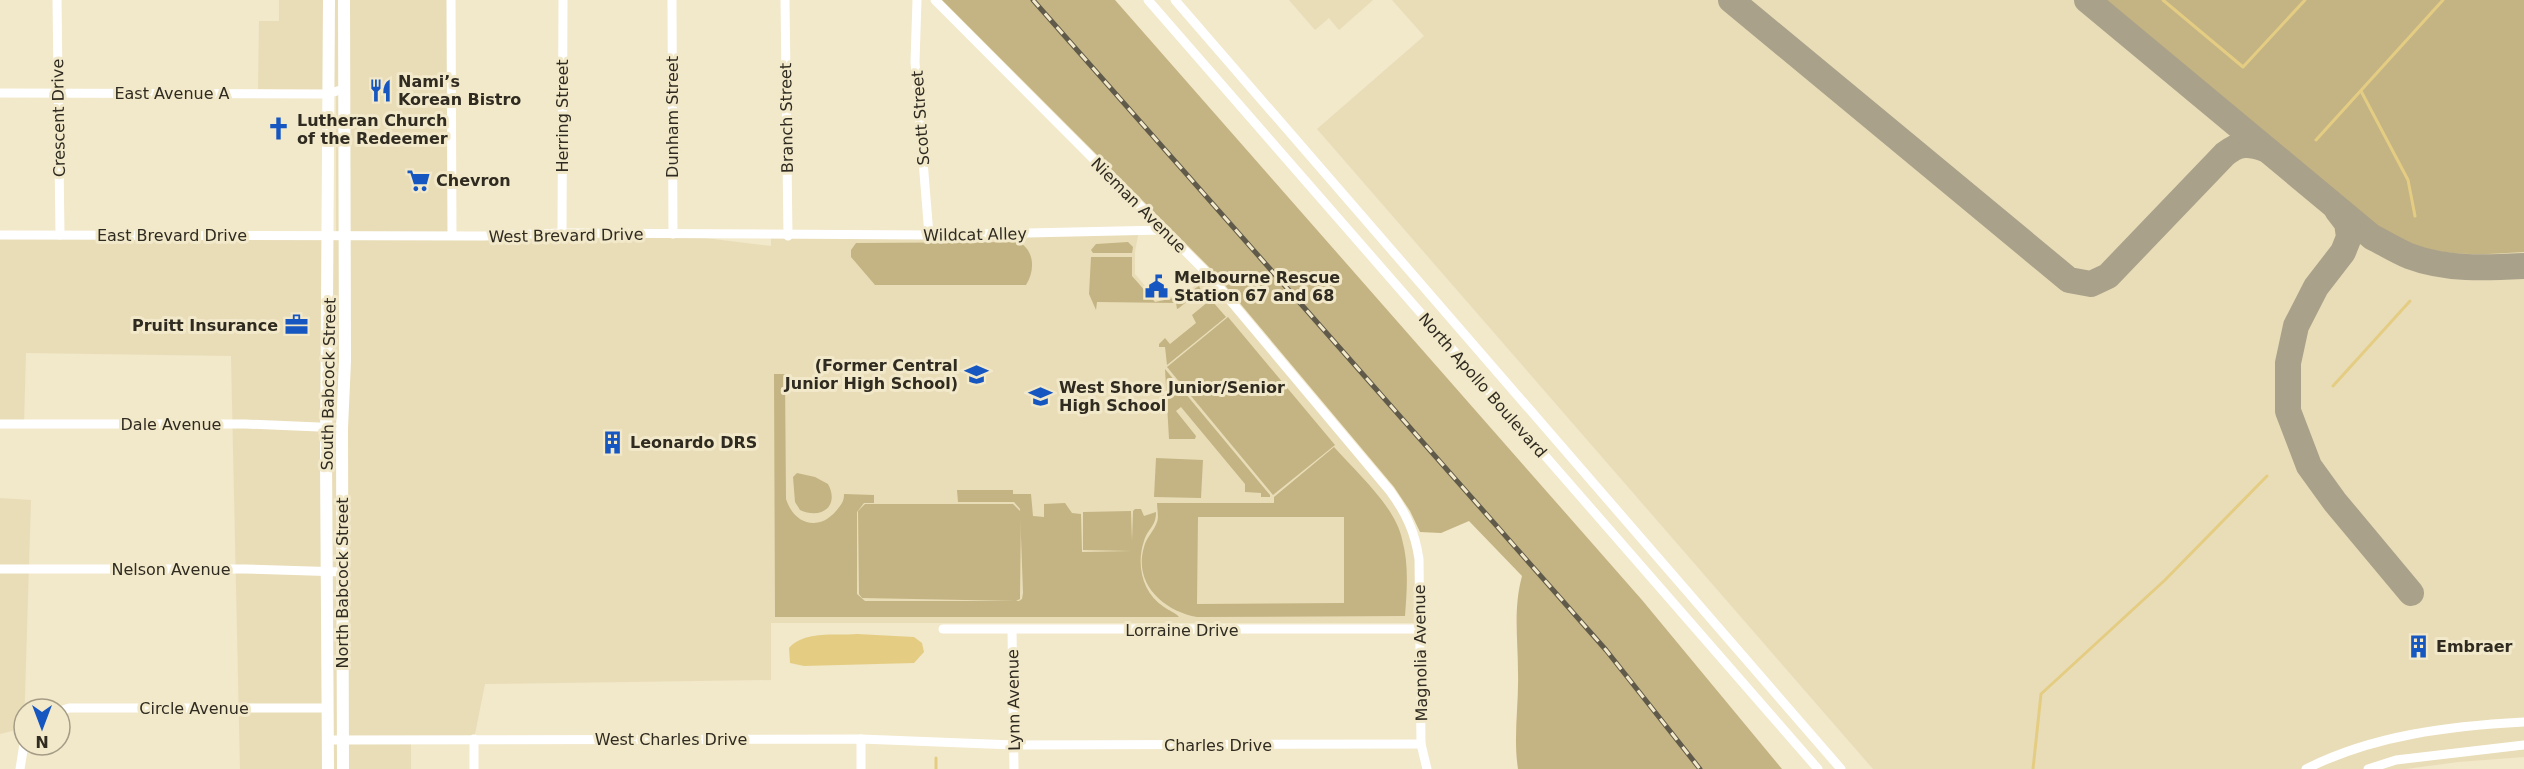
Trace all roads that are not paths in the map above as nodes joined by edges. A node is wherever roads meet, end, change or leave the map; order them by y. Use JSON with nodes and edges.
{"nodes":[{"id":1,"x":57,"y":0,"type":"edge"},
{"id":2,"x":329,"y":0,"type":"edge"},
{"id":3,"x":344,"y":0,"type":"edge"},
{"id":4,"x":451,"y":0,"type":"edge"},
{"id":5,"x":563,"y":0,"type":"edge"},
{"id":6,"x":672,"y":0,"type":"edge"},
{"id":7,"x":785,"y":0,"type":"edge"},
{"id":8,"x":917,"y":0,"type":"edge"},
{"id":9,"x":935,"y":0,"type":"edge"},
{"id":10,"x":1148,"y":0,"type":"edge"},
{"id":11,"x":1175,"y":0,"type":"edge"},
{"id":12,"x":344,"y":89,"type":"junction"},
{"id":13,"x":0,"y":93,"type":"edge"},
{"id":14,"x":58,"y":93,"type":"junction"},
{"id":15,"x":327,"y":94,"type":"junction"},
{"id":16,"x":1163,"y":230,"type":"junction"},
{"id":17,"x":562,"y":233,"type":"junction"},
{"id":18,"x":344,"y":234,"type":"junction"},
{"id":19,"x":673,"y":234,"type":"junction"},
{"id":20,"x":0,"y":235,"type":"edge"},
{"id":21,"x":60,"y":235,"type":"junction"},
{"id":22,"x":329,"y":235,"type":"junction"},
{"id":23,"x":452,"y":235,"type":"junction"},
{"id":24,"x":929,"y":235,"type":"junction"},
{"id":25,"x":788,"y":236,"type":"junction"},
{"id":26,"x":345,"y":361,"type":"joint"},
{"id":27,"x":0,"y":424,"type":"edge"},
{"id":28,"x":327,"y":428,"type":"junction"},
{"id":29,"x":342,"y":428,"type":"junction"},
{"id":30,"x":1416,"y":537,"type":"joint"},
{"id":31,"x":0,"y":569,"type":"edge"},
{"id":32,"x":327,"y":571,"type":"junction"},
{"id":33,"x":342,"y":572,"type":"junction"},
{"id":34,"x":944,"y":629,"type":"dead end"},
{"id":35,"x":1420,"y":629,"type":"junction"},
{"id":36,"x":1012,"y":630,"type":"junction"},
{"id":37,"x":72,"y":708,"type":"edge"},
{"id":38,"x":328,"y":708,"type":"junction"},
{"id":39,"x":2524,"y":722,"type":"edge"},
{"id":40,"x":474,"y":739,"type":"junction"},
{"id":41,"x":861,"y":739,"type":"junction"},
{"id":42,"x":328,"y":740,"type":"junction"},
{"id":43,"x":343,"y":740,"type":"junction"},
{"id":44,"x":1421,"y":744,"type":"junction"},
{"id":45,"x":1014,"y":745,"type":"junction"},
{"id":46,"x":2524,"y":745,"type":"edge"},
{"id":47,"x":328,"y":769,"type":"edge"},
{"id":48,"x":343,"y":769,"type":"edge"},
{"id":49,"x":474,"y":769,"type":"edge"},
{"id":50,"x":861,"y":769,"type":"edge"},
{"id":51,"x":1014,"y":769,"type":"edge"},
{"id":52,"x":1427,"y":769,"type":"edge"},
{"id":53,"x":1818,"y":769,"type":"edge"},
{"id":54,"x":1841,"y":769,"type":"edge"},
{"id":55,"x":2306,"y":769,"type":"edge"},
{"id":56,"x":2368,"y":769,"type":"edge"}],
"edges":[{"from":1,"to":14,"type":"street","name":"Crescent Drive"},
{"from":2,"to":15,"type":"main road","name":"South Babcock Street"},
{"from":3,"to":12,"type":"main road","name":"South Babcock Street"},
{"from":4,"to":23,"type":"street"},
{"from":5,"to":17,"type":"street","name":"Herring Street"},
{"from":6,"to":19,"type":"street","name":"Dunham Street"},
{"from":7,"to":25,"type":"street","name":"Branch Street"},
{"from":8,"to":24,"type":"street","name":"Scott Street"},
{"from":9,"to":16,"type":"street","name":"Nieman Avenue"},
{"from":10,"to":53,"type":"street","name":"North Apollo Boulevard"},
{"from":11,"to":54,"type":"street","name":"North Apollo Boulevard"},
{"from":12,"to":15,"type":"street","name":"East Avenue A"},
{"from":12,"to":18,"type":"main road","name":"South Babcock Street"},
{"from":13,"to":14,"type":"street","name":"East Avenue A"},
{"from":14,"to":15,"type":"street","name":"East Avenue A"},
{"from":14,"to":21,"type":"street","name":"Crescent Drive"},
{"from":15,"to":22,"type":"main road","name":"South Babcock Street"},
{"from":16,"to":24,"type":"street","name":"Wildcat Alley"},
{"from":16,"to":30,"type":"street","name":"Nieman Avenue"},
{"from":17,"to":19,"type":"street","name":"West Brevard Drive"},
{"from":17,"to":23,"type":"street","name":"West Brevard Drive"},
{"from":18,"to":22,"type":"street","name":"East Brevard Drive"},
{"from":18,"to":23,"type":"street","name":"West Brevard Drive"},
{"from":18,"to":26,"type":"main road","name":"South Babcock Street"},
{"from":19,"to":25,"type":"street","name":"West Brevard Drive"},
{"from":20,"to":21,"type":"street","name":"East Brevard Drive"},
{"from":21,"to":22,"type":"street","name":"East Brevard Drive"},
{"from":22,"to":28,"type":"main road","name":"South Babcock Street"},
{"from":24,"to":25,"type":"street","name":"Wildcat Alley"},
{"from":26,"to":29,"type":"main road","name":"North Babcock Street"},
{"from":27,"to":28,"type":"street","name":"Dale Avenue"},
{"from":28,"to":29,"type":"street","name":"Dale Avenue"},
{"from":28,"to":32,"type":"main road","name":"South Babcock Street"},
{"from":29,"to":33,"type":"main road","name":"North Babcock Street"},
{"from":30,"to":35,"type":"street","name":"Magnolia Avenue"},
{"from":31,"to":32,"type":"street","name":"Nelson Avenue"},
{"from":32,"to":33,"type":"street","name":"Nelson Avenue"},
{"from":32,"to":38,"type":"main road","name":"South Babcock Street"},
{"from":33,"to":43,"type":"main road","name":"North Babcock Street"},
{"from":34,"to":36,"type":"street","name":"Lorraine Drive"},
{"from":35,"to":36,"type":"street","name":"Lorraine Drive"},
{"from":35,"to":44,"type":"street","name":"Magnolia Avenue"},
{"from":36,"to":45,"type":"street","name":"Lynn Avenue"},
{"from":37,"to":38,"type":"street","name":"Circle Avenue"},
{"from":38,"to":42,"type":"main road","name":"South Babcock Street"},
{"from":39,"to":55,"type":"street"},
{"from":40,"to":41,"type":"street","name":"West Charles Drive"},
{"from":40,"to":43,"type":"street","name":"West Charles Drive"},
{"from":40,"to":49,"type":"street"},
{"from":41,"to":45,"type":"street","name":"West Charles Drive"},
{"from":41,"to":50,"type":"street"},
{"from":42,"to":43,"type":"street","name":"West Charles Drive"},
{"from":42,"to":47,"type":"main road","name":"South Babcock Street"},
{"from":43,"to":48,"type":"main road","name":"North Babcock Street"},
{"from":44,"to":45,"type":"street","name":"Charles Drive"},
{"from":44,"to":52,"type":"street","name":"Magnolia Avenue"},
{"from":45,"to":51,"type":"street","name":"Lynn Avenue"},
{"from":46,"to":56,"type":"street"}]}
